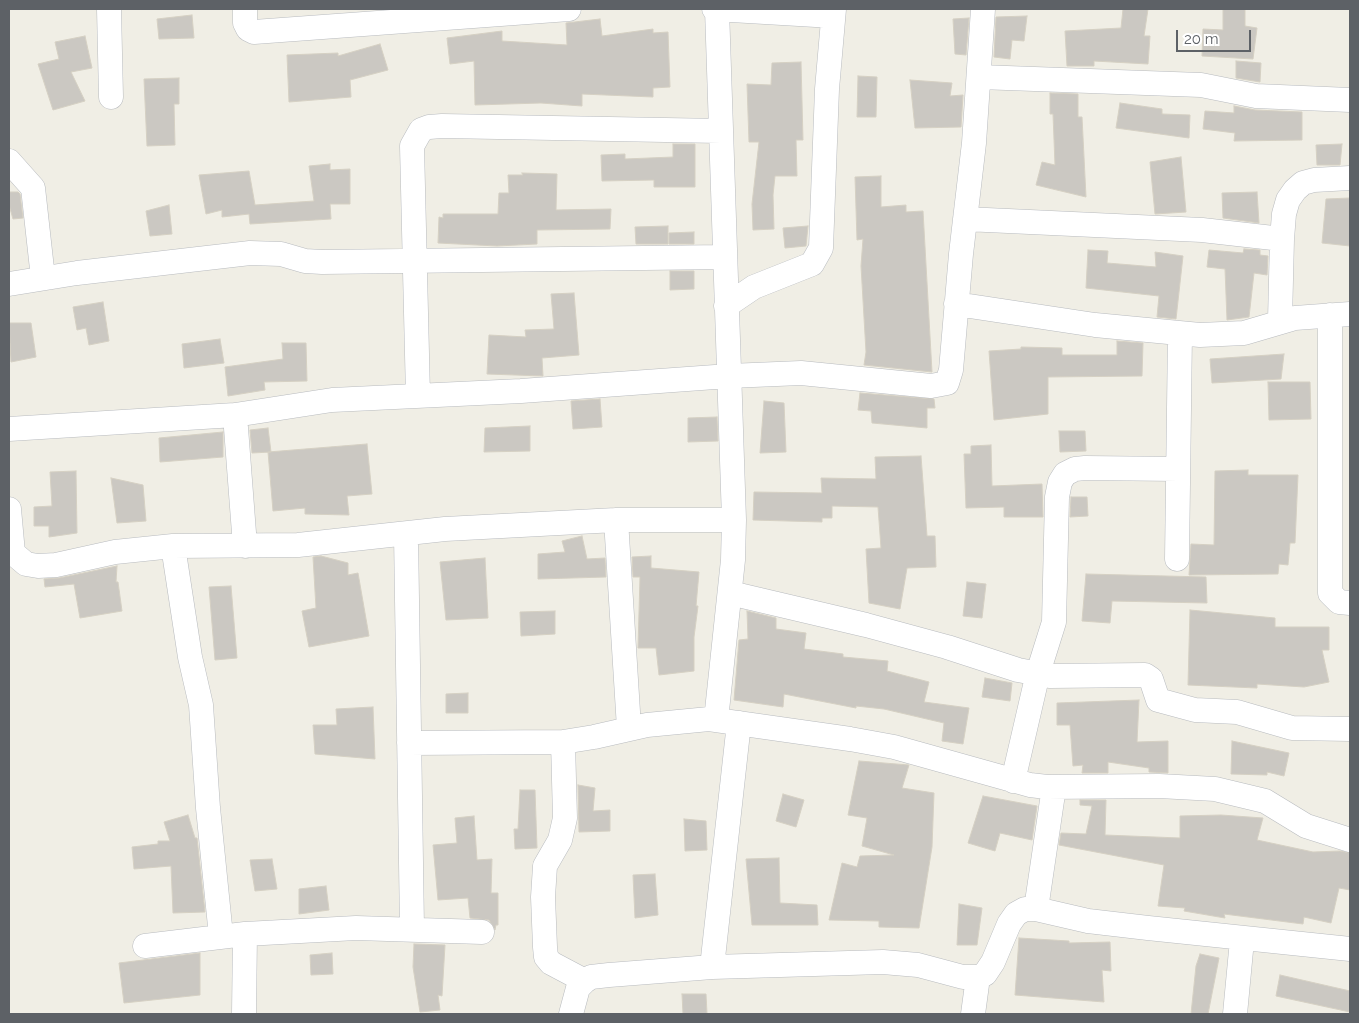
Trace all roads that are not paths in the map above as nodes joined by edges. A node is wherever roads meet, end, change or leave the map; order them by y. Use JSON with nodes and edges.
{"nodes":[{"id":1,"x":109,"y":9,"type":"edge"},
{"id":2,"x":245,"y":9,"type":"edge"},
{"id":3,"x":569,"y":9,"type":"edge"},
{"id":4,"x":716,"y":9,"type":"edge"},
{"id":5,"x":983,"y":9,"type":"edge"},
{"id":6,"x":834,"y":12,"type":"edge"},
{"id":7,"x":382,"y":16,"type":"edge"},
{"id":8,"x":978,"y":77,"type":"junction"},
{"id":9,"x":111,"y":98,"type":"dead end"},
{"id":10,"x":1350,"y":100,"type":"edge"},
{"id":11,"x":721,"y":131,"type":"junction"},
{"id":12,"x":9,"y":161,"type":"edge"},
{"id":13,"x":1350,"y":178,"type":"edge"},
{"id":14,"x":965,"y":219,"type":"junction"},
{"id":15,"x":1282,"y":239,"type":"junction"},
{"id":16,"x":724,"y":257,"type":"junction"},
{"id":17,"x":415,"y":262,"type":"junction"},
{"id":18,"x":43,"y":278,"type":"junction"},
{"id":19,"x":9,"y":284,"type":"edge"},
{"id":20,"x":956,"y":304,"type":"junction"},
{"id":21,"x":726,"y":306,"type":"junction"},
{"id":22,"x":1340,"y":315,"type":"edge"},
{"id":23,"x":1280,"y":320,"type":"junction"},
{"id":24,"x":1180,"y":333,"type":"junction"},
{"id":25,"x":729,"y":376,"type":"junction"},
{"id":26,"x":418,"y":396,"type":"junction"},
{"id":27,"x":235,"y":415,"type":"junction"},
{"id":28,"x":9,"y":426,"type":"edge"},
{"id":29,"x":1178,"y":469,"type":"junction"},
{"id":30,"x":9,"y":509,"type":"edge"},
{"id":31,"x":616,"y":520,"type":"junction"},
{"id":32,"x":734,"y":520,"type":"junction"},
{"id":33,"x":406,"y":534,"type":"junction"},
{"id":34,"x":172,"y":546,"type":"junction"},
{"id":35,"x":245,"y":546,"type":"junction"},
{"id":36,"x":1177,"y":559,"type":"dead end"},
{"id":37,"x":730,"y":593,"type":"junction"},
{"id":38,"x":1350,"y":603,"type":"edge"},
{"id":39,"x":1038,"y":673,"type":"junction"},
{"id":40,"x":728,"y":722,"type":"junction"},
{"id":41,"x":629,"y":728,"type":"junction"},
{"id":42,"x":1350,"y":729,"type":"edge"},
{"id":43,"x":563,"y":742,"type":"junction"},
{"id":44,"x":409,"y":743,"type":"junction"},
{"id":45,"x":1013,"y":781,"type":"junction"},
{"id":46,"x":1054,"y":787,"type":"junction"},
{"id":47,"x":1350,"y":840,"type":"edge"},
{"id":48,"x":1036,"y":909,"type":"junction"},
{"id":49,"x":412,"y":928,"type":"junction"},
{"id":50,"x":482,"y":932,"type":"dead end"},
{"id":51,"x":246,"y":934,"type":"junction"},
{"id":52,"x":221,"y":936,"type":"junction"},
{"id":53,"x":1242,"y":940,"type":"junction"},
{"id":54,"x":145,"y":946,"type":"dead end"},
{"id":55,"x":1350,"y":949,"type":"edge"},
{"id":56,"x":712,"y":967,"type":"junction"},
{"id":57,"x":978,"y":977,"type":"junction"},
{"id":58,"x":585,"y":981,"type":"junction"},
{"id":59,"x":244,"y":1014,"type":"edge"},
{"id":60,"x":571,"y":1014,"type":"edge"},
{"id":61,"x":973,"y":1014,"type":"edge"},
{"id":62,"x":1235,"y":1014,"type":"edge"}],
"edges":[{"from":1,"to":9,"type":"street"},
{"from":2,"to":7,"type":"street"},
{"from":3,"to":7,"type":"street"},
{"from":4,"to":6,"type":"street"},
{"from":4,"to":11,"type":"street"},
{"from":5,"to":8,"type":"street"},
{"from":6,"to":21,"type":"street"},
{"from":8,"to":10,"type":"street"},
{"from":8,"to":14,"type":"street"},
{"from":11,"to":16,"type":"street"},
{"from":11,"to":17,"type":"street"},
{"from":12,"to":18,"type":"street"},
{"from":13,"to":15,"type":"street"},
{"from":14,"to":15,"type":"street"},
{"from":14,"to":20,"type":"street"},
{"from":15,"to":23,"type":"street"},
{"from":16,"to":17,"type":"street"},
{"from":16,"to":21,"type":"street"},
{"from":17,"to":18,"type":"street"},
{"from":17,"to":26,"type":"street"},
{"from":18,"to":19,"type":"street"},
{"from":20,"to":24,"type":"street"},
{"from":20,"to":25,"type":"street"},
{"from":21,"to":25,"type":"street"},
{"from":22,"to":23,"type":"street"},
{"from":22,"to":38,"type":"street"},
{"from":23,"to":24,"type":"street"},
{"from":24,"to":29,"type":"street"},
{"from":25,"to":26,"type":"street"},
{"from":25,"to":32,"type":"street"},
{"from":26,"to":27,"type":"street"},
{"from":27,"to":28,"type":"street"},
{"from":27,"to":35,"type":"street"},
{"from":29,"to":36,"type":"street"},
{"from":29,"to":39,"type":"street"},
{"from":30,"to":34,"type":"street"},
{"from":31,"to":32,"type":"street"},
{"from":31,"to":33,"type":"street"},
{"from":31,"to":41,"type":"street"},
{"from":32,"to":37,"type":"street"},
{"from":33,"to":35,"type":"street"},
{"from":33,"to":44,"type":"street"},
{"from":34,"to":35,"type":"street"},
{"from":34,"to":52,"type":"street"},
{"from":37,"to":39,"type":"street"},
{"from":37,"to":40,"type":"street"},
{"from":39,"to":42,"type":"street"},
{"from":39,"to":45,"type":"street"},
{"from":40,"to":41,"type":"street"},
{"from":40,"to":45,"type":"street"},
{"from":40,"to":56,"type":"street"},
{"from":41,"to":43,"type":"street"},
{"from":43,"to":44,"type":"street"},
{"from":43,"to":58,"type":"street"},
{"from":44,"to":49,"type":"street"},
{"from":45,"to":46,"type":"street"},
{"from":46,"to":47,"type":"street"},
{"from":46,"to":48,"type":"street"},
{"from":48,"to":53,"type":"street"},
{"from":48,"to":57,"type":"street"},
{"from":49,"to":50,"type":"street"},
{"from":49,"to":51,"type":"street"},
{"from":51,"to":52,"type":"street"},
{"from":51,"to":59,"type":"street"},
{"from":52,"to":54,"type":"street"},
{"from":53,"to":55,"type":"street"},
{"from":53,"to":62,"type":"street"},
{"from":56,"to":57,"type":"street"},
{"from":56,"to":58,"type":"street"},
{"from":57,"to":61,"type":"street"},
{"from":58,"to":60,"type":"street"}]}
